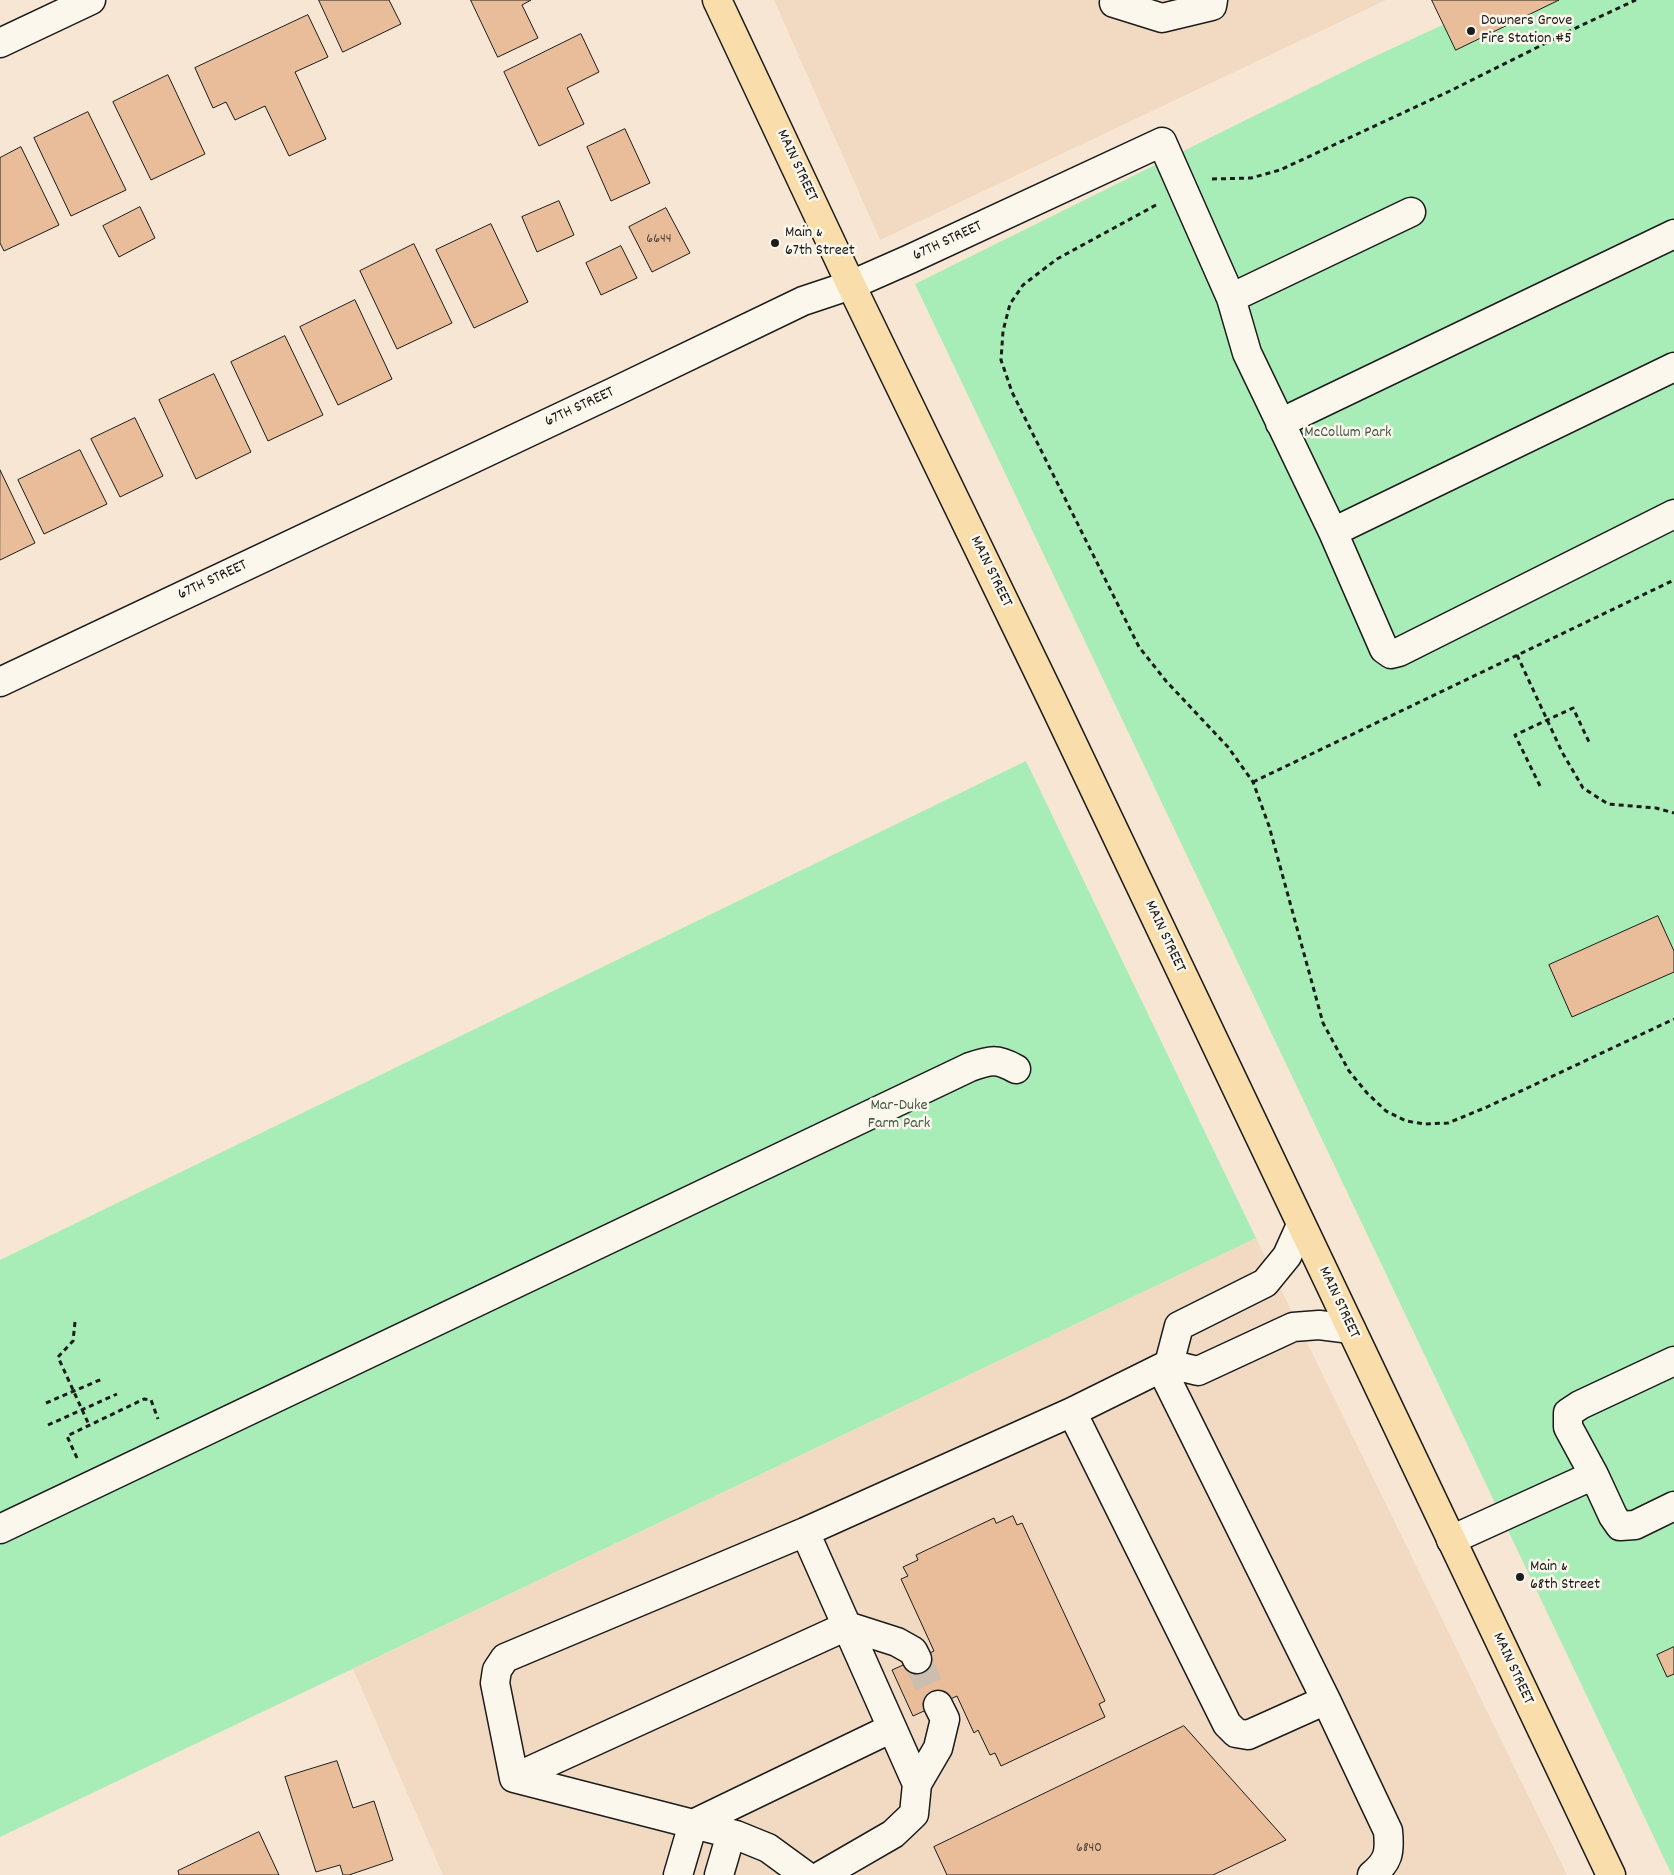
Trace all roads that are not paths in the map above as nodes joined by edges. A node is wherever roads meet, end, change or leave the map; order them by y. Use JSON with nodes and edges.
{"nodes":[{"id":1,"x":90,"y":0,"type":"edge"},
{"id":2,"x":717,"y":0,"type":"edge"},
{"id":3,"x":1115,"y":0,"type":"edge"},
{"id":4,"x":1212,"y":3,"type":"edge"},
{"id":5,"x":0,"y":43,"type":"edge"},
{"id":6,"x":1411,"y":212,"type":"dead end"},
{"id":7,"x":1674,"y":234,"type":"edge"},
{"id":8,"x":851,"y":285,"type":"junction"},
{"id":9,"x":1231,"y":298,"type":"junction"},
{"id":10,"x":1674,"y":367,"type":"edge"},
{"id":11,"x":1280,"y":423,"type":"junction"},
{"id":12,"x":1674,"y":514,"type":"edge"},
{"id":13,"x":1332,"y":532,"type":"junction"},
{"id":14,"x":0,"y":682,"type":"edge"},
{"id":15,"x":1016,"y":1069,"type":"dead end"},
{"id":16,"x":1301,"y":1225,"type":"junction"},
{"id":17,"x":1351,"y":1329,"type":"junction"},
{"id":18,"x":1674,"y":1361,"type":"edge"},
{"id":19,"x":1165,"y":1366,"type":"junction"},
{"id":20,"x":1072,"y":1412,"type":"junction"},
{"id":21,"x":1594,"y":1475,"type":"junction"},
{"id":22,"x":1674,"y":1506,"type":"edge"},
{"id":23,"x":0,"y":1529,"type":"edge"},
{"id":24,"x":805,"y":1532,"type":"junction"},
{"id":25,"x":1451,"y":1540,"type":"junction"},
{"id":26,"x":847,"y":1626,"type":"junction"},
{"id":27,"x":917,"y":1659,"type":"tunnel mouth"},
{"id":28,"x":1326,"y":1700,"type":"junction"},
{"id":29,"x":938,"y":1705,"type":"tunnel mouth"},
{"id":30,"x":892,"y":1728,"type":"junction"},
{"id":31,"x":514,"y":1778,"type":"junction"},
{"id":32,"x":917,"y":1784,"type":"junction"},
{"id":33,"x":693,"y":1824,"type":"junction"},
{"id":34,"x":732,"y":1834,"type":"junction"},
{"id":35,"x":678,"y":1875,"type":"edge"},
{"id":36,"x":719,"y":1875,"type":"edge"},
{"id":37,"x":805,"y":1875,"type":"edge"},
{"id":38,"x":822,"y":1875,"type":"edge"},
{"id":39,"x":1372,"y":1875,"type":"edge"},
{"id":40,"x":1610,"y":1875,"type":"edge"}],
"edges":[{"from":1,"to":5,"type":"street"},
{"from":2,"to":8,"type":"main road","name":"MAIN STREET"},
{"from":3,"to":4,"type":"street"},
{"from":6,"to":9,"type":"street"},
{"from":7,"to":11,"type":"street"},
{"from":8,"to":9,"type":"street","name":"67TH STREET"},
{"from":8,"to":14,"type":"street","name":"67TH STREET"},
{"from":8,"to":16,"type":"main road","name":"MAIN STREET"},
{"from":9,"to":11,"type":"street"},
{"from":10,"to":13,"type":"street"},
{"from":11,"to":13,"type":"street"},
{"from":12,"to":13,"type":"street"},
{"from":15,"to":23,"type":"street"},
{"from":16,"to":17,"type":"main road","name":"MAIN STREET"},
{"from":16,"to":19,"type":"street"},
{"from":17,"to":19,"type":"street"},
{"from":17,"to":25,"type":"main road","name":"MAIN STREET"},
{"from":18,"to":21,"type":"street"},
{"from":19,"to":20,"type":"street"},
{"from":19,"to":28,"type":"street"},
{"from":20,"to":24,"type":"street"},
{"from":20,"to":28,"type":"street"},
{"from":21,"to":22,"type":"street"},
{"from":21,"to":25,"type":"street"},
{"from":24,"to":26,"type":"street"},
{"from":24,"to":31,"type":"street"},
{"from":25,"to":40,"type":"main road","name":"MAIN STREET"},
{"from":26,"to":27,"type":"street"},
{"from":26,"to":30,"type":"street"},
{"from":26,"to":31,"type":"street"},
{"from":28,"to":39,"type":"street"},
{"from":29,"to":32,"type":"street"},
{"from":30,"to":32,"type":"street"},
{"from":30,"to":33,"type":"street"},
{"from":31,"to":33,"type":"street"},
{"from":32,"to":38,"type":"street"},
{"from":33,"to":34,"type":"street"},
{"from":33,"to":35,"type":"street"},
{"from":34,"to":36,"type":"street"},
{"from":34,"to":37,"type":"street"}]}
